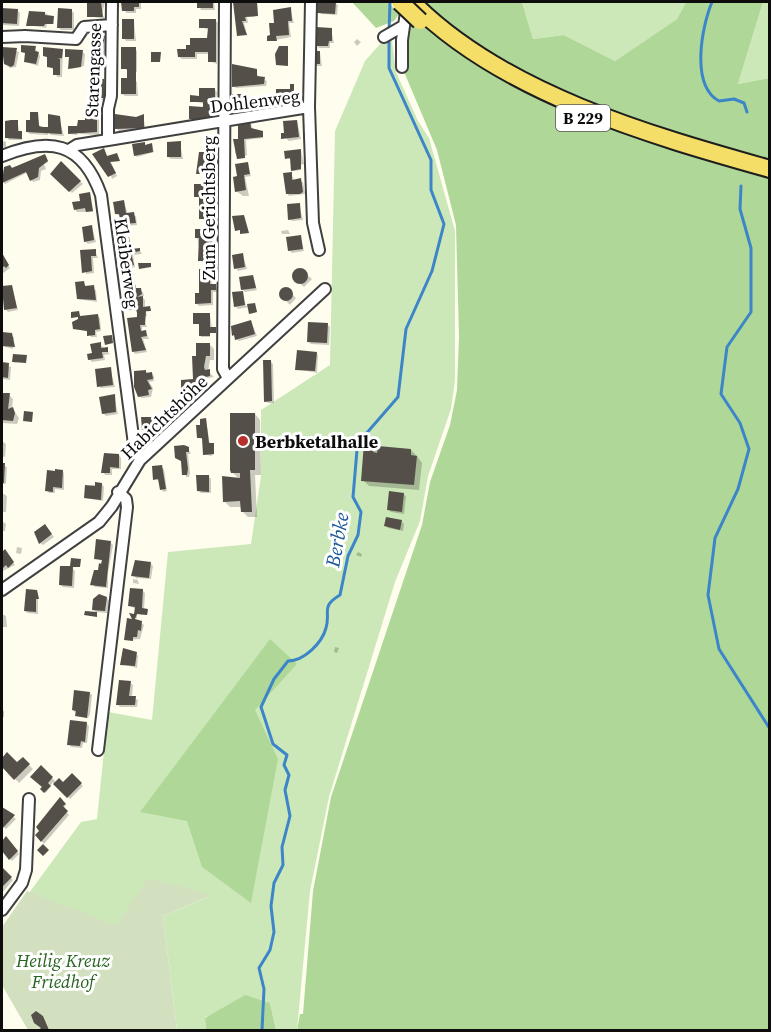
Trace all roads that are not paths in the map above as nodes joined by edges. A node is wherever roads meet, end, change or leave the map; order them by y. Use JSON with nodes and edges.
{"nodes":[{"id":1,"x":112,"y":2,"type":"edge"},
{"id":2,"x":225,"y":2,"type":"edge"},
{"id":3,"x":310,"y":2,"type":"edge"},
{"id":4,"x":400,"y":2,"type":"edge"},
{"id":5,"x":415,"y":8,"type":"edge"},
{"id":6,"x":112,"y":25,"type":"junction"},
{"id":7,"x":399,"y":28,"type":"junction"},
{"id":8,"x":384,"y":37,"type":"dead end"},
{"id":9,"x":2,"y":38,"type":"edge"},
{"id":10,"x":402,"y":67,"type":"dead end"},
{"id":11,"x":309,"y":107,"type":"junction"},
{"id":12,"x":225,"y":121,"type":"junction"},
{"id":13,"x":108,"y":140,"type":"junction"},
{"id":14,"x":69,"y":150,"type":"junction"},
{"id":15,"x":2,"y":156,"type":"edge"},
{"id":16,"x":768,"y":169,"type":"edge"},
{"id":17,"x":319,"y":249,"type":"dead end"},
{"id":18,"x":325,"y":290,"type":"dead end"},
{"id":19,"x":228,"y":378,"type":"junction"},
{"id":20,"x":140,"y":460,"type":"junction"},
{"id":21,"x":118,"y":492,"type":"junction"},
{"id":22,"x":2,"y":590,"type":"edge"},
{"id":23,"x":98,"y":750,"type":"dead end"},
{"id":24,"x":29,"y":799,"type":"dead end"},
{"id":25,"x":2,"y":910,"type":"edge"}],
"edges":[{"from":1,"to":6,"type":"street","name":"Starengasse"},
{"from":2,"to":12,"type":"street","name":"Zum Gerichtsberg"},
{"from":3,"to":11,"type":"street"},
{"from":4,"to":5,"type":"main road","number":"B 229","bridge":true},
{"from":5,"to":7,"type":"street"},
{"from":5,"to":16,"type":"main road","number":"B 229"},
{"from":6,"to":9,"type":"street"},
{"from":6,"to":13,"type":"street","name":"Starengasse"},
{"from":7,"to":8,"type":"street"},
{"from":7,"to":10,"type":"street"},
{"from":11,"to":12,"type":"street","name":"Dohlenweg"},
{"from":11,"to":17,"type":"street","name":"Dohlenweg"},
{"from":12,"to":13,"type":"street","name":"Dohlenweg"},
{"from":12,"to":19,"type":"street","name":"Zum Gerichtsberg"},
{"from":13,"to":14,"type":"street","name":"Dohlenweg"},
{"from":14,"to":15,"type":"street"},
{"from":14,"to":20,"type":"street","name":"Kleiberweg"},
{"from":18,"to":19,"type":"street","name":"Habichtshöhe"},
{"from":19,"to":20,"type":"street","name":"Habichtshöhe"},
{"from":20,"to":21,"type":"street","name":"Habichtshöhe"},
{"from":21,"to":22,"type":"street","name":"Habichtshöhe"},
{"from":21,"to":23,"type":"street"},
{"from":24,"to":25,"type":"street"}]}
